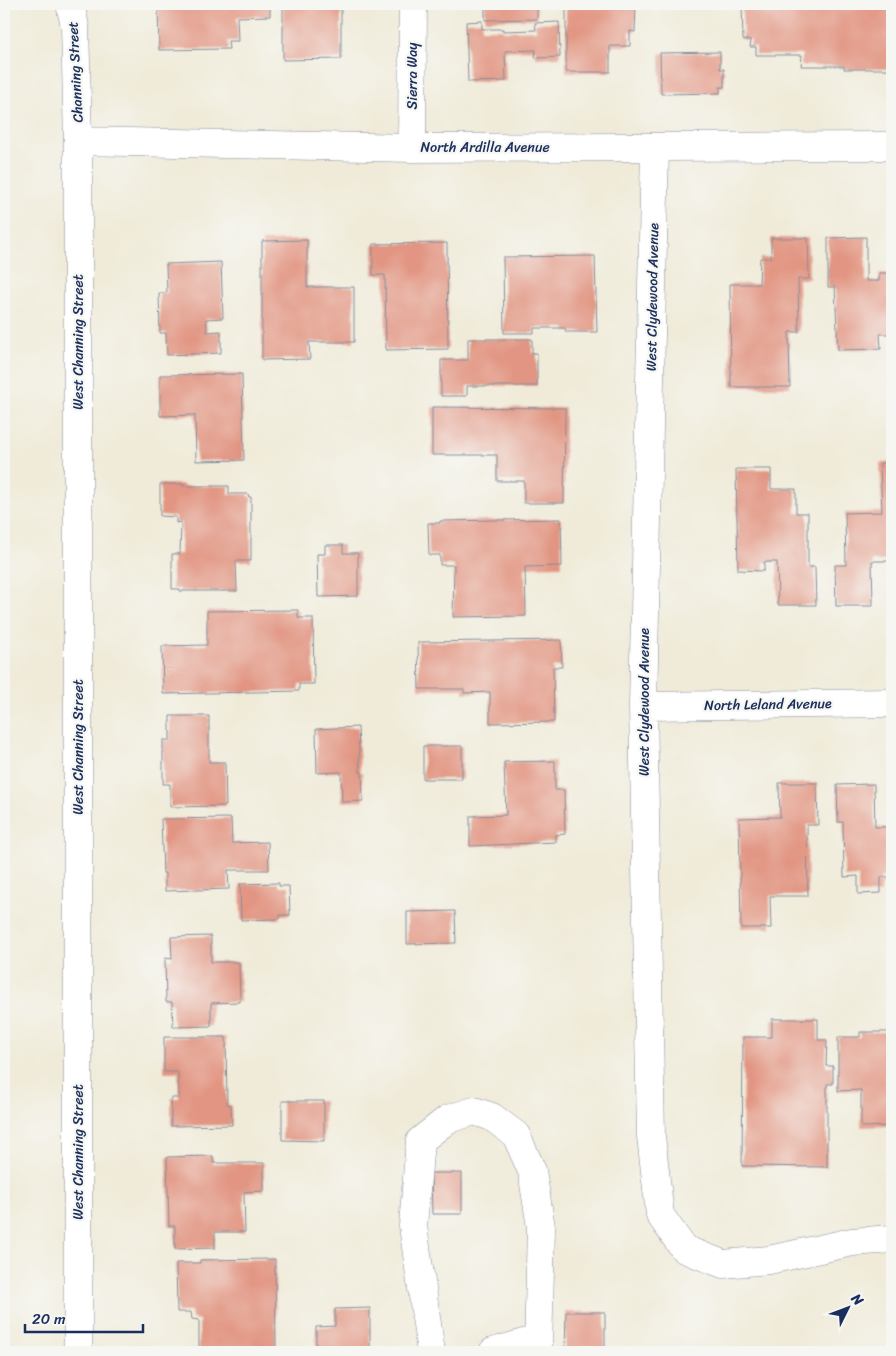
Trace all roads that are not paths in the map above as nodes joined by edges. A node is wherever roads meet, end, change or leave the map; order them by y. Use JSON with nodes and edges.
{"nodes":[{"id":1,"x":70,"y":4,"type":"edge"},
{"id":2,"x":413,"y":4,"type":"edge"},
{"id":3,"x":78,"y":141,"type":"junction"},
{"id":4,"x":892,"y":146,"type":"edge"},
{"id":5,"x":655,"y":147,"type":"junction"},
{"id":6,"x":412,"y":148,"type":"junction"},
{"id":7,"x":892,"y":702,"type":"edge"},
{"id":8,"x":643,"y":706,"type":"junction"},
{"id":9,"x":892,"y":1239,"type":"edge"},
{"id":10,"x":538,"y":1346,"type":"edge"},
{"id":11,"x":78,"y":1352,"type":"edge"},
{"id":12,"x":431,"y":1352,"type":"edge"},
{"id":13,"x":493,"y":1352,"type":"edge"}],
"edges":[{"from":1,"to":3,"type":"street","name":"Channing Street"},
{"from":2,"to":6,"type":"street","name":"Sierra Way"},
{"from":3,"to":6,"type":"street","name":"North Ardilla Avenue"},
{"from":3,"to":11,"type":"street","name":"West Channing Street"},
{"from":4,"to":5,"type":"street","name":"North Ardilla Avenue"},
{"from":5,"to":6,"type":"street","name":"North Ardilla Avenue"},
{"from":5,"to":8,"type":"street","name":"West Clydewood Avenue"},
{"from":7,"to":8,"type":"street","name":"North Leland Avenue"},
{"from":8,"to":9,"type":"street","name":"West Clydewood Avenue"},
{"from":10,"to":12,"type":"street"},
{"from":10,"to":13,"type":"street"}]}
